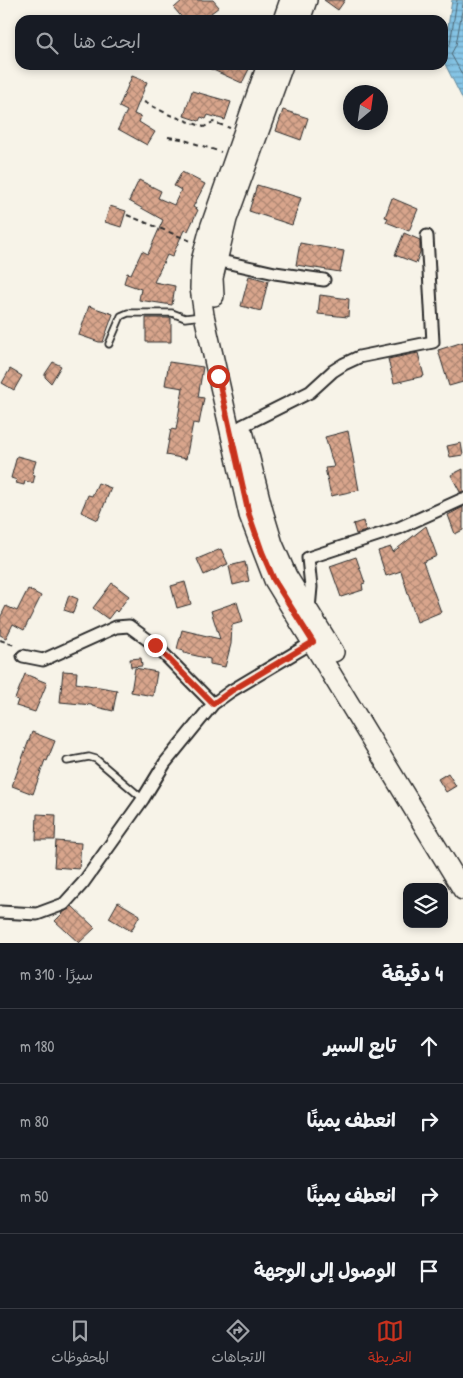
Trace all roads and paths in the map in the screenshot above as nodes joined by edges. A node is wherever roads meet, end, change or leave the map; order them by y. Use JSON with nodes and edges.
{"nodes":[{"id":1,"x":290,"y":0,"type":"edge"},
{"id":2,"x":308,"y":0,"type":"edge"},
{"id":3,"x":285,"y":15,"type":"edge"},
{"id":4,"x":302,"y":15,"type":"edge"},
{"id":5,"x":266,"y":70,"type":"edge"},
{"id":6,"x":282,"y":70,"type":"edge"},
{"id":7,"x":144,"y":102,"type":"dead end"},
{"id":8,"x":244,"y":133,"type":"junction"},
{"id":9,"x":168,"y":137,"type":"dead end"},
{"id":10,"x":236,"y":156,"type":"junction"},
{"id":11,"x":127,"y":215,"type":"dead end"},
{"id":12,"x":427,"y":236,"type":"dead end"},
{"id":13,"x":211,"y":253,"type":"junction"},
{"id":14,"x":324,"y":280,"type":"dead end"},
{"id":15,"x":204,"y":315,"type":"junction"},
{"id":16,"x":109,"y":344,"type":"dead end"},
{"id":17,"x":242,"y":426,"type":"junction"},
{"id":18,"x":463,"y":499,"type":"edge"},
{"id":19,"x":309,"y":609,"type":"junction"},
{"id":20,"x":0,"y":640,"type":"edge"},
{"id":21,"x":313,"y":642,"type":"junction"},
{"id":22,"x":23,"y":656,"type":"joint"},
{"id":23,"x":213,"y":704,"type":"junction"},
{"id":24,"x":67,"y":761,"type":"dead end"},
{"id":25,"x":143,"y":799,"type":"junction"},
{"id":26,"x":463,"y":865,"type":"edge"},
{"id":27,"x":463,"y":890,"type":"edge"},
{"id":28,"x":0,"y":912,"type":"edge"}],
"edges":[{"from":1,"to":3,"type":"main road"},
{"from":2,"to":4,"type":"main road"},
{"from":5,"to":8,"type":"main road"},
{"from":6,"to":13,"type":"main road"},
{"from":7,"to":8,"type":"path"},
{"from":8,"to":10,"type":"main road"},
{"from":9,"to":10,"type":"path"},
{"from":10,"to":13,"type":"main road"},
{"from":11,"to":13,"type":"path"},
{"from":12,"to":17,"type":"street"},
{"from":13,"to":14,"type":"street"},
{"from":13,"to":15,"type":"main road"},
{"from":13,"to":17,"type":"main road"},
{"from":15,"to":16,"type":"lane"},
{"from":15,"to":21,"type":"main road"},
{"from":17,"to":19,"type":"main road"},
{"from":18,"to":19,"type":"street"},
{"from":19,"to":26,"type":"main road"},
{"from":20,"to":22,"type":"path"},
{"from":21,"to":23,"type":"street"},
{"from":21,"to":27,"type":"main road"},
{"from":22,"to":23,"type":"street"},
{"from":23,"to":25,"type":"street"},
{"from":24,"to":25,"type":"lane"},
{"from":25,"to":28,"type":"street"}]}
